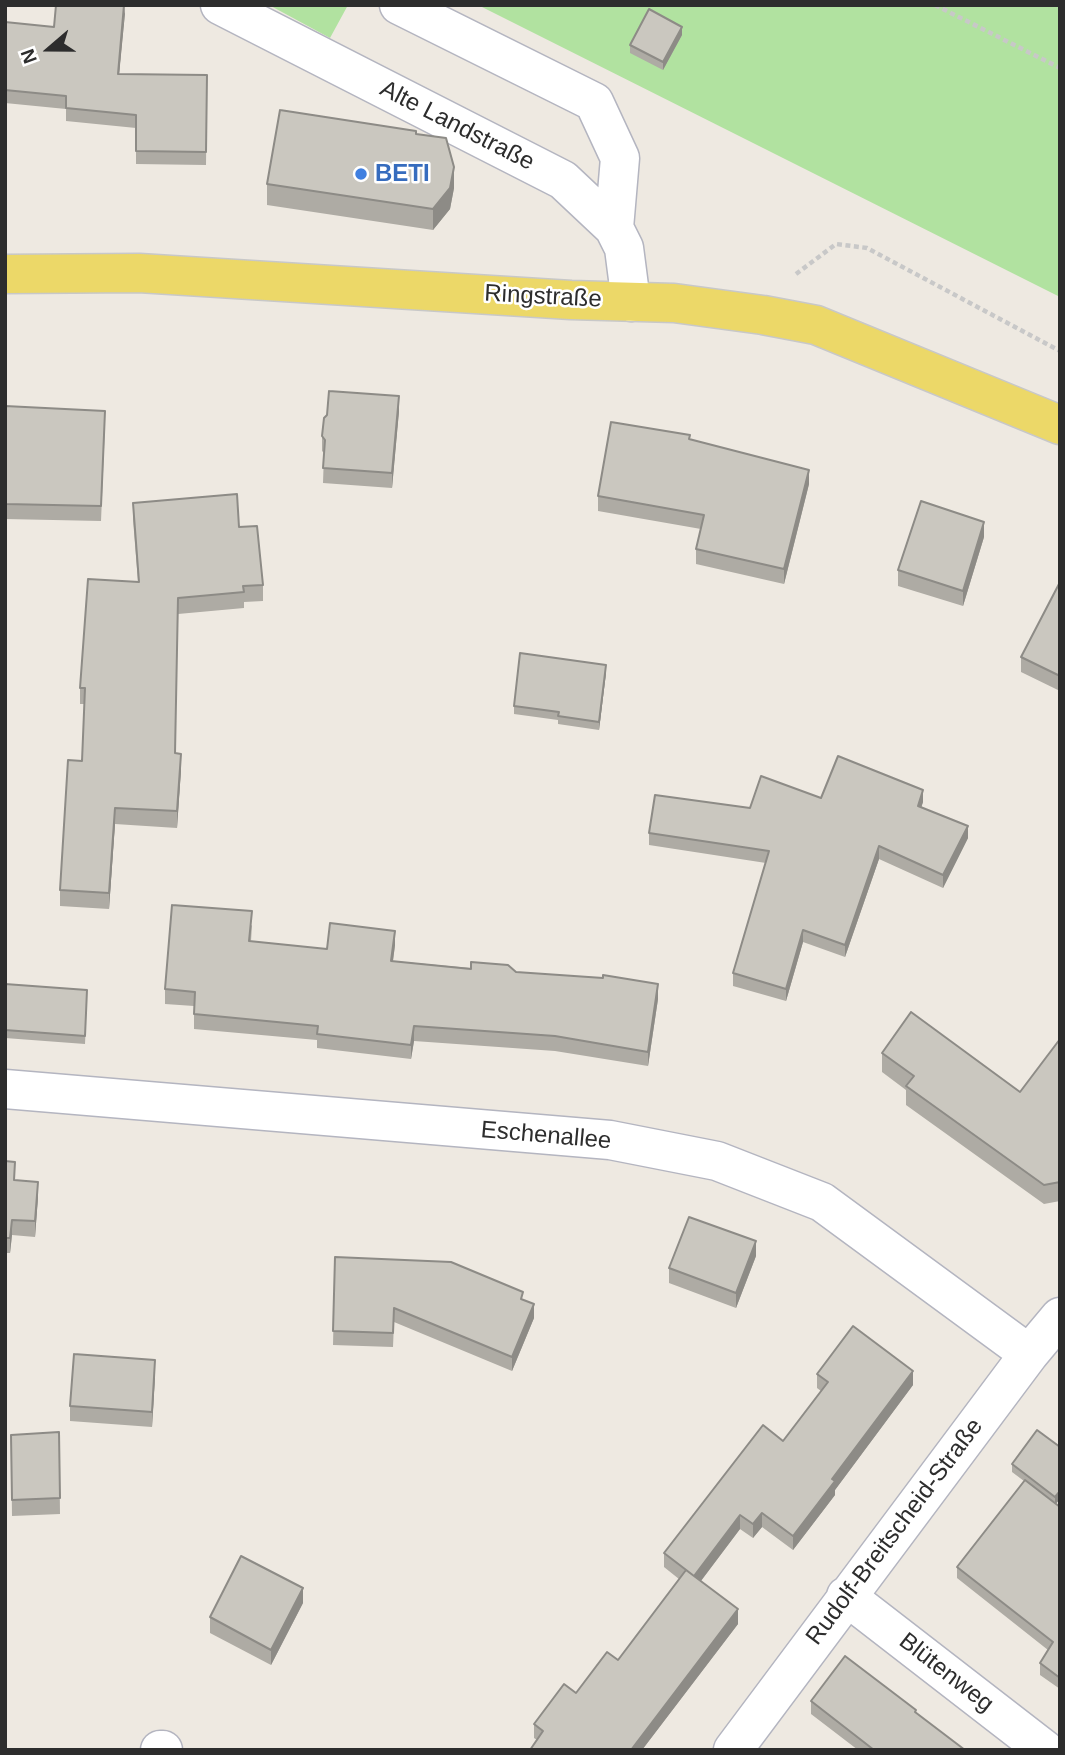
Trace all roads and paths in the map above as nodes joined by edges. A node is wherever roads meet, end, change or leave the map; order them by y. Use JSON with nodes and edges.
{"nodes":[{"id":1,"x":220,"y":5,"type":"edge"},
{"id":2,"x":398,"y":5,"type":"edge"},
{"id":3,"x":935,"y":5,"type":"edge"},
{"id":4,"x":1060,"y":68,"type":"edge"},
{"id":5,"x":614,"y":228,"type":"junction"},
{"id":6,"x":5,"y":274,"type":"edge"},
{"id":7,"x":631,"y":302,"type":"junction"},
{"id":8,"x":763,"y":316,"type":"junction"},
{"id":9,"x":1060,"y":351,"type":"edge"},
{"id":10,"x":1060,"y":425,"type":"edge"},
{"id":11,"x":5,"y":1089,"type":"edge"},
{"id":12,"x":1060,"y":1317,"type":"edge"},
{"id":13,"x":1029,"y":1354,"type":"junction"},
{"id":14,"x":846,"y":1596,"type":"junction"},
{"id":15,"x":733,"y":1750,"type":"edge"},
{"id":16,"x":1045,"y":1750,"type":"edge"}],
"edges":[{"from":1,"to":5,"type":"street","name":"Alte Landstraße"},
{"from":2,"to":5,"type":"street"},
{"from":3,"to":4,"type":"path"},
{"from":5,"to":7,"type":"street","name":"Alte Landstraße"},
{"from":6,"to":7,"type":"main road","name":"Ringstraße"},
{"from":7,"to":8,"type":"main road","name":"Ringstraße"},
{"from":8,"to":9,"type":"path"},
{"from":8,"to":10,"type":"main road","name":"Ringstraße"},
{"from":11,"to":13,"type":"street","name":"Eschenallee"},
{"from":12,"to":13,"type":"street","name":"Rudolf-Breitscheid-Straße"},
{"from":13,"to":14,"type":"street","name":"Rudolf-Breitscheid-Straße"},
{"from":14,"to":15,"type":"street","name":"Rudolf-Breitscheid-Straße"},
{"from":14,"to":16,"type":"street","name":"Blütenweg"}]}
